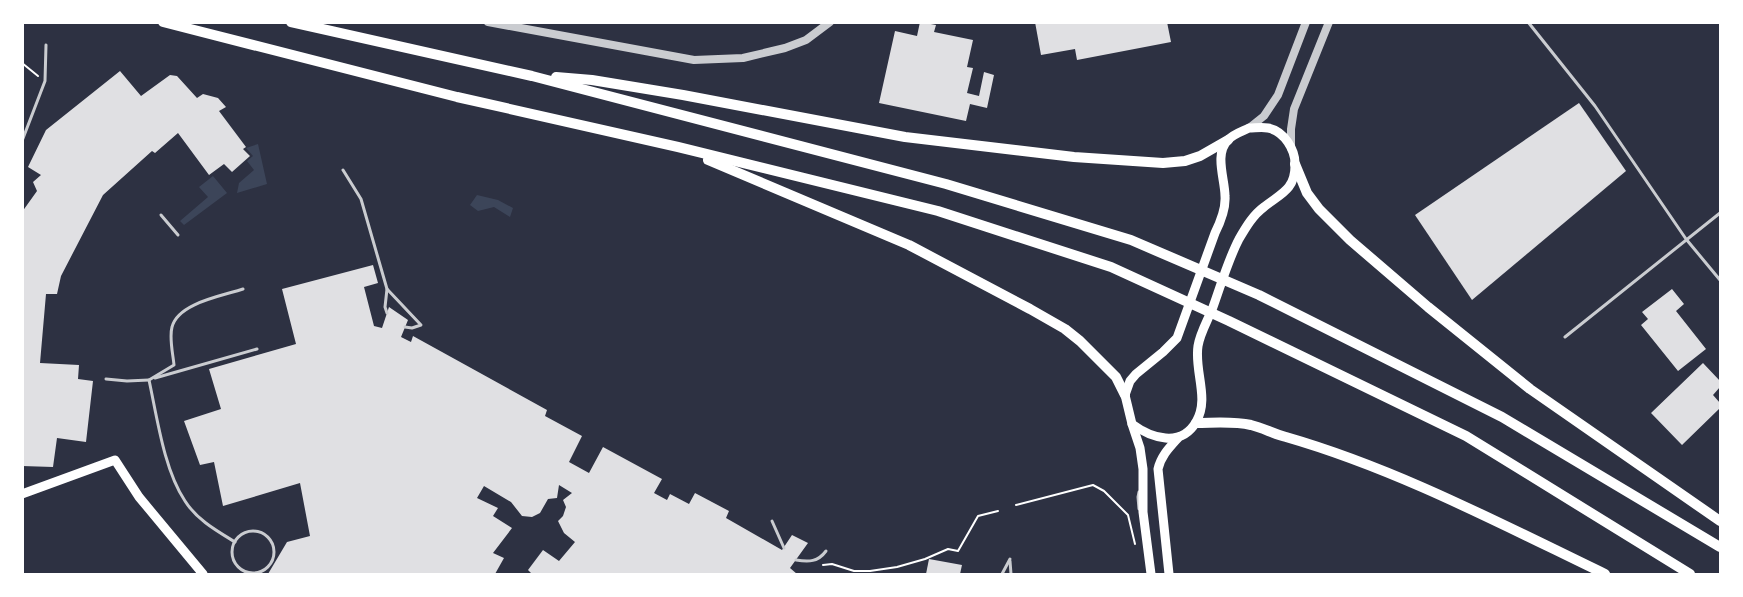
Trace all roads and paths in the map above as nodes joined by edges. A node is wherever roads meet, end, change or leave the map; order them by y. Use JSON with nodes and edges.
{"nodes":[{"id":1,"x":164,"y":22,"type":"edge"},
{"id":2,"x":291,"y":22,"type":"edge"},
{"id":3,"x":488,"y":22,"type":"edge"},
{"id":4,"x":830,"y":22,"type":"edge"},
{"id":5,"x":1306,"y":22,"type":"edge"},
{"id":6,"x":1329,"y":22,"type":"edge"},
{"id":7,"x":1527,"y":22,"type":"edge"},
{"id":8,"x":46,"y":45,"type":"dead end"},
{"id":9,"x":22,"y":63,"type":"edge"},
{"id":10,"x":532,"y":76,"type":"junction"},
{"id":11,"x":45,"y":81,"type":"junction"},
{"id":12,"x":1249,"y":128,"type":"junction"},
{"id":13,"x":1228,"y":140,"type":"junction"},
{"id":14,"x":22,"y":141,"type":"edge"},
{"id":15,"x":678,"y":147,"type":"junction"},
{"id":16,"x":1291,"y":148,"type":"junction"},
{"id":17,"x":1295,"y":164,"type":"junction"},
{"id":18,"x":343,"y":170,"type":"dead end"},
{"id":19,"x":1720,"y":213,"type":"edge"},
{"id":20,"x":161,"y":215,"type":"dead end"},
{"id":21,"x":178,"y":235,"type":"dead end"},
{"id":22,"x":1686,"y":239,"type":"junction"},
{"id":23,"x":1720,"y":280,"type":"edge"},
{"id":24,"x":243,"y":289,"type":"dead end"},
{"id":25,"x":387,"y":290,"type":"junction"},
{"id":26,"x":387,"y":313,"type":"dead end"},
{"id":27,"x":405,"y":327,"type":"dead end"},
{"id":28,"x":1565,"y":337,"type":"dead end"},
{"id":29,"x":258,"y":349,"type":"dead end"},
{"id":30,"x":106,"y":379,"type":"dead end"},
{"id":31,"x":149,"y":380,"type":"junction"},
{"id":32,"x":1125,"y":395,"type":"junction"},
{"id":33,"x":1196,"y":423,"type":"junction"},
{"id":34,"x":1132,"y":424,"type":"junction"},
{"id":35,"x":1178,"y":438,"type":"junction"},
{"id":36,"x":22,"y":494,"type":"edge"},
{"id":37,"x":1016,"y":505,"type":"dead end"},
{"id":38,"x":998,"y":511,"type":"dead end"},
{"id":39,"x":1128,"y":515,"type":"dead end"},
{"id":40,"x":772,"y":521,"type":"dead end"},
{"id":41,"x":1720,"y":521,"type":"edge"},
{"id":42,"x":235,"y":542,"type":"junction"},
{"id":43,"x":784,"y":548,"type":"dead end"},
{"id":44,"x":1720,"y":548,"type":"edge"},
{"id":45,"x":826,"y":551,"type":"dead end"},
{"id":46,"x":796,"y":560,"type":"dead end"},
{"id":47,"x":810,"y":562,"type":"junction"},
{"id":48,"x":881,"y":570,"type":"junction"},
{"id":49,"x":1151,"y":570,"type":"edge"},
{"id":50,"x":203,"y":574,"type":"edge"},
{"id":51,"x":254,"y":574,"type":"edge"},
{"id":52,"x":882,"y":574,"type":"edge"},
{"id":53,"x":1002,"y":574,"type":"edge"},
{"id":54,"x":1011,"y":574,"type":"edge"},
{"id":55,"x":1169,"y":574,"type":"edge"},
{"id":56,"x":1605,"y":574,"type":"edge"},
{"id":57,"x":1690,"y":574,"type":"edge"}],
"edges":[{"from":1,"to":15,"type":"highway"},
{"from":2,"to":10,"type":"highway"},
{"from":3,"to":4,"type":"street"},
{"from":5,"to":12,"type":"street"},
{"from":6,"to":16,"type":"street"},
{"from":7,"to":22,"type":"lane"},
{"from":8,"to":11,"type":"lane"},
{"from":9,"to":11,"type":"path"},
{"from":10,"to":13,"type":"highway"},
{"from":10,"to":44,"type":"highway"},
{"from":11,"to":14,"type":"lane"},
{"from":12,"to":13,"type":"main road"},
{"from":12,"to":16,"type":"main road"},
{"from":13,"to":32,"type":"main road"},
{"from":15,"to":32,"type":"highway"},
{"from":15,"to":57,"type":"highway"},
{"from":16,"to":17,"type":"main road"},
{"from":17,"to":33,"type":"main road"},
{"from":17,"to":41,"type":"highway"},
{"from":18,"to":25,"type":"lane"},
{"from":19,"to":22,"type":"lane"},
{"from":20,"to":21,"type":"lane"},
{"from":22,"to":23,"type":"lane"},
{"from":22,"to":28,"type":"lane"},
{"from":24,"to":31,"type":"lane"},
{"from":25,"to":26,"type":"lane"},
{"from":25,"to":27,"type":"lane"},
{"from":29,"to":31,"type":"lane"},
{"from":30,"to":31,"type":"lane"},
{"from":31,"to":42,"type":"lane"},
{"from":32,"to":34,"type":"main road"},
{"from":33,"to":35,"type":"main road"},
{"from":33,"to":56,"type":"highway"},
{"from":34,"to":35,"type":"main road"},
{"from":34,"to":49,"type":"main road"},
{"from":35,"to":55,"type":"main road"},
{"from":36,"to":50,"type":"main road"},
{"from":37,"to":39,"type":"path"},
{"from":38,"to":48,"type":"path"},
{"from":40,"to":43,"type":"lane"},
{"from":42,"to":51,"type":"lane"},
{"from":42,"to":51,"type":"lane"},
{"from":45,"to":47,"type":"lane"},
{"from":46,"to":47,"type":"lane"},
{"from":47,"to":48,"type":"path"},
{"from":48,"to":52,"type":"path"},
{"from":53,"to":54,"type":"lane"}]}
